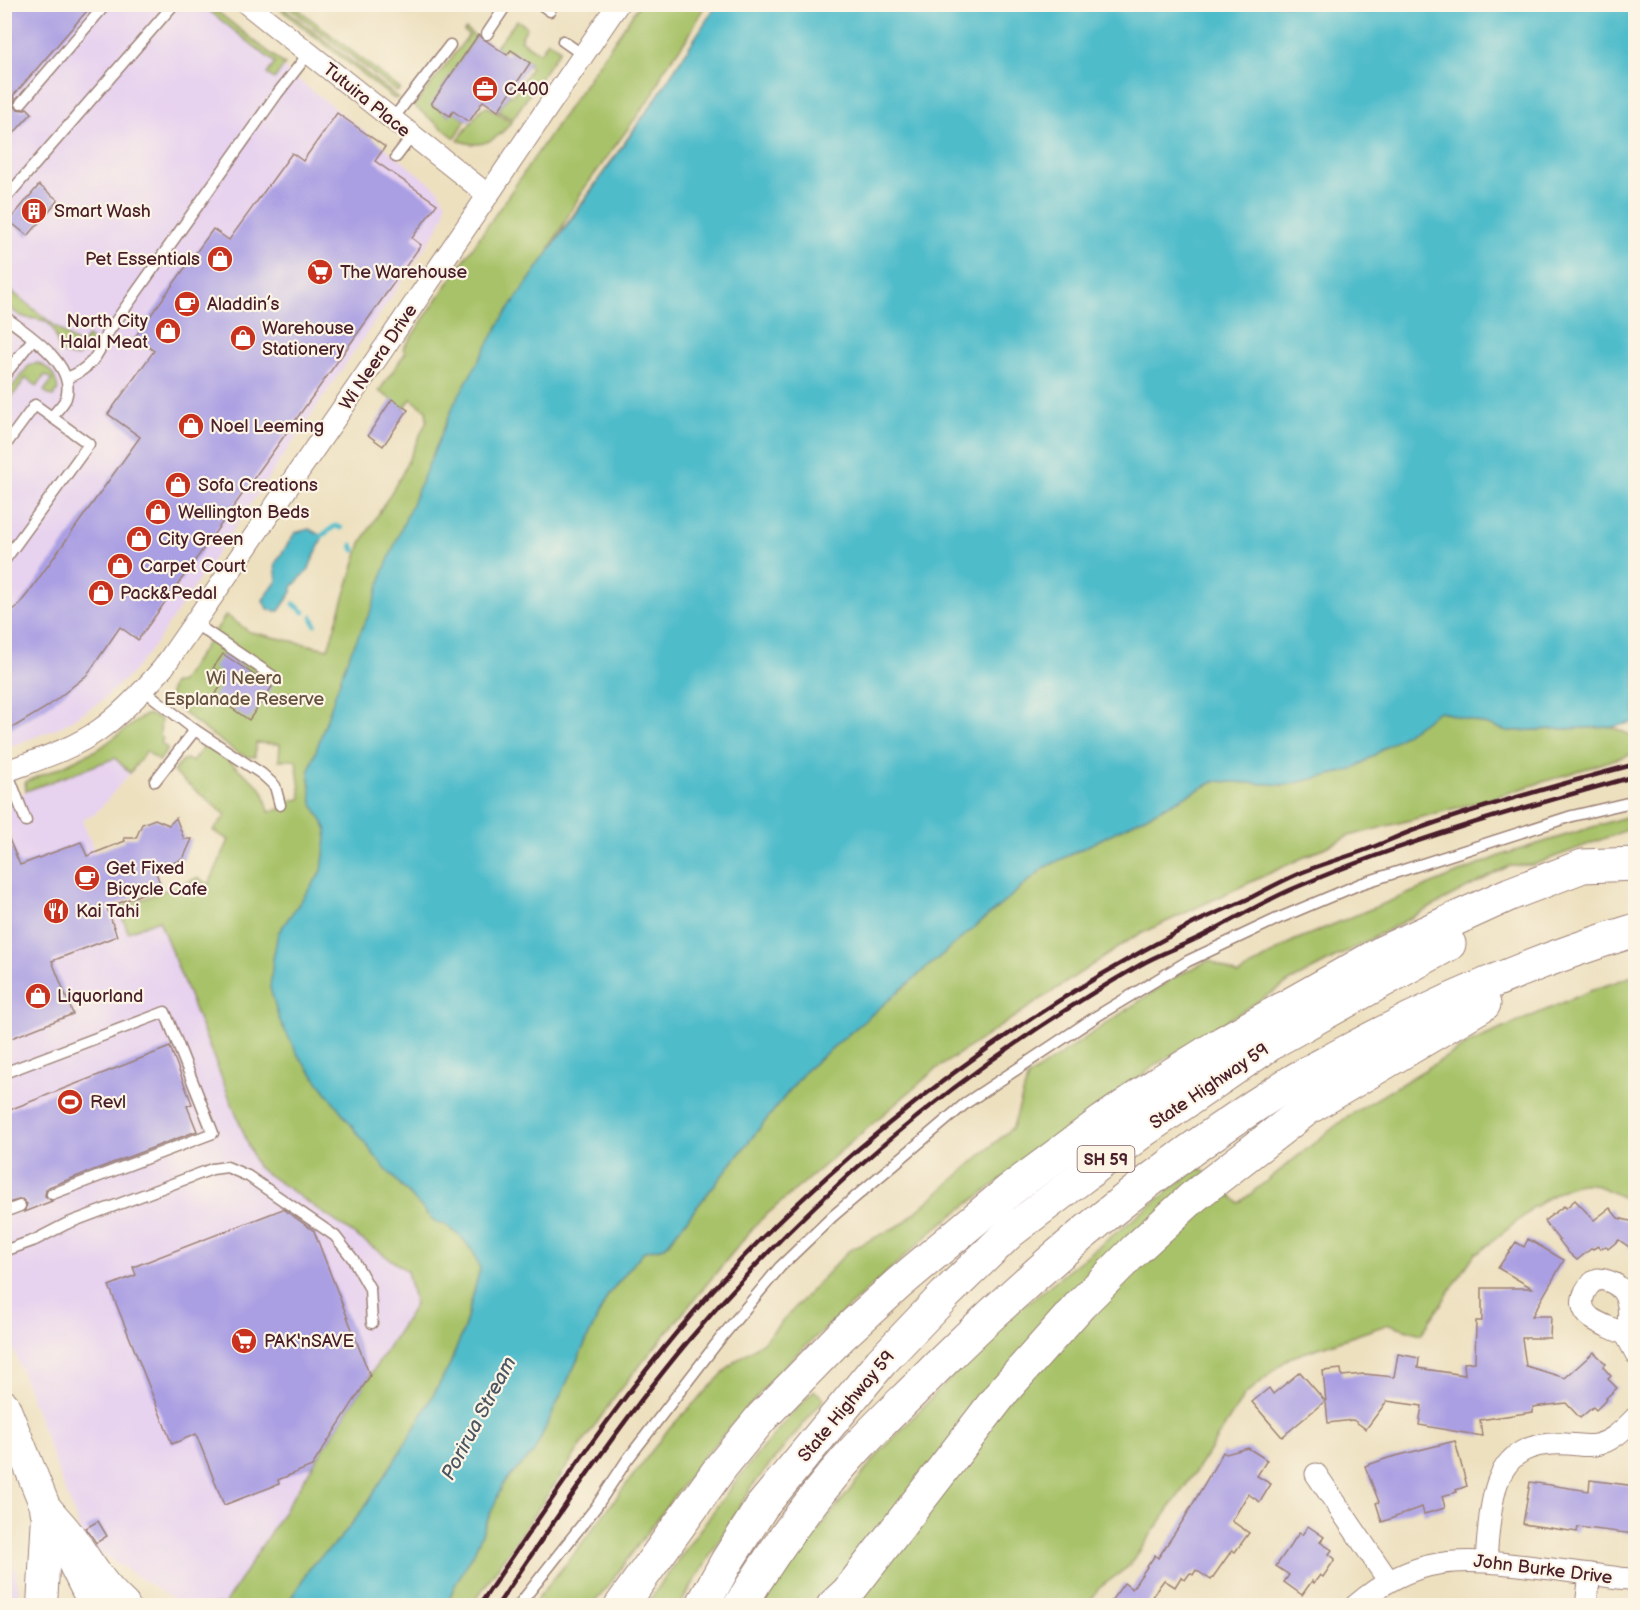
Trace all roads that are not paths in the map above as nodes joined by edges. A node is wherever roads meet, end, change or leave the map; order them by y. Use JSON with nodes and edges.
{"nodes":[{"id":1,"x":106,"y":4,"type":"edge"},
{"id":2,"x":174,"y":4,"type":"edge"},
{"id":3,"x":247,"y":4,"type":"edge"},
{"id":4,"x":507,"y":4,"type":"edge"},
{"id":5,"x":540,"y":4,"type":"edge"},
{"id":6,"x":618,"y":4,"type":"edge"},
{"id":7,"x":550,"y":11,"type":"dead end"},
{"id":8,"x":487,"y":34,"type":"dead end"},
{"id":9,"x":563,"y":41,"type":"dead end"},
{"id":10,"x":450,"y":45,"type":"dead end"},
{"id":11,"x":309,"y":53,"type":"junction"},
{"id":12,"x":583,"y":55,"type":"junction"},
{"id":13,"x":21,"y":103,"type":"dead end"},
{"id":14,"x":392,"y":120,"type":"junction"},
{"id":15,"x":412,"y":135,"type":"junction"},
{"id":16,"x":396,"y":157,"type":"dead end"},
{"id":17,"x":488,"y":195,"type":"junction"},
{"id":18,"x":4,"y":200,"type":"edge"},
{"id":19,"x":4,"y":316,"type":"edge"},
{"id":20,"x":33,"y":339,"type":"junction"},
{"id":21,"x":4,"y":376,"type":"edge"},
{"id":22,"x":67,"y":378,"type":"junction"},
{"id":23,"x":52,"y":417,"type":"junction"},
{"id":24,"x":4,"y":447,"type":"edge"},
{"id":25,"x":4,"y":561,"type":"edge"},
{"id":26,"x":194,"y":623,"type":"junction"},
{"id":27,"x":277,"y":679,"type":"dead end"},
{"id":28,"x":144,"y":690,"type":"junction"},
{"id":29,"x":195,"y":730,"type":"junction"},
{"id":30,"x":6,"y":772,"type":"edge"},
{"id":31,"x":155,"y":781,"type":"dead end"},
{"id":32,"x":1635,"y":801,"type":"edge"},
{"id":33,"x":280,"y":804,"type":"dead end"},
{"id":34,"x":26,"y":821,"type":"dead end"},
{"id":35,"x":1635,"y":865,"type":"edge"},
{"id":36,"x":1635,"y":930,"type":"edge"},
{"id":37,"x":1581,"y":947,"type":"junction"},
{"id":38,"x":4,"y":1073,"type":"edge"},
{"id":39,"x":52,"y":1194,"type":"dead end"},
{"id":40,"x":21,"y":1206,"type":"dead end"},
{"id":41,"x":4,"y":1212,"type":"edge"},
{"id":42,"x":4,"y":1251,"type":"edge"},
{"id":43,"x":372,"y":1323,"type":"dead end"},
{"id":44,"x":4,"y":1405,"type":"edge"},
{"id":45,"x":1635,"y":1417,"type":"edge"},
{"id":46,"x":1316,"y":1474,"type":"dead end"},
{"id":47,"x":47,"y":1512,"type":"junction"},
{"id":48,"x":1486,"y":1561,"type":"junction"},
{"id":49,"x":1590,"y":1574,"type":"junction"},
{"id":50,"x":1388,"y":1580,"type":"junction"},
{"id":51,"x":1635,"y":1580,"type":"edge"},
{"id":52,"x":42,"y":1605,"type":"edge"},
{"id":53,"x":50,"y":1605,"type":"edge"},
{"id":54,"x":94,"y":1605,"type":"edge"},
{"id":55,"x":123,"y":1605,"type":"edge"},
{"id":56,"x":518,"y":1605,"type":"edge"},
{"id":57,"x":621,"y":1605,"type":"edge"},
{"id":58,"x":702,"y":1605,"type":"edge"},
{"id":59,"x":740,"y":1605,"type":"edge"},
{"id":60,"x":833,"y":1605,"type":"edge"},
{"id":61,"x":1355,"y":1605,"type":"edge"},
{"id":62,"x":1586,"y":1605,"type":"edge"}],
"edges":[{"from":1,"to":13,"type":"lane"},
{"from":2,"to":18,"type":"lane"},
{"from":3,"to":11,"type":"street","name":"Tutuira Place"},
{"from":4,"to":8,"type":"lane"},
{"from":5,"to":7,"type":"lane"},
{"from":6,"to":12,"type":"street","name":"Wi Neera Drive"},
{"from":9,"to":12,"type":"lane"},
{"from":10,"to":14,"type":"lane"},
{"from":11,"to":14,"type":"street","name":"Tutuira Place"},
{"from":11,"to":22,"type":"lane"},
{"from":12,"to":17,"type":"street","name":"Wi Neera Drive"},
{"from":14,"to":15,"type":"street","name":"Tutuira Place"},
{"from":15,"to":16,"type":"lane"},
{"from":15,"to":17,"type":"street","name":"Tutuira Place"},
{"from":17,"to":26,"type":"street","name":"Wi Neera Drive"},
{"from":19,"to":20,"type":"lane"},
{"from":20,"to":21,"type":"lane"},
{"from":20,"to":22,"type":"lane"},
{"from":22,"to":23,"type":"lane"},
{"from":23,"to":24,"type":"lane"},
{"from":23,"to":25,"type":"lane"},
{"from":26,"to":27,"type":"lane"},
{"from":26,"to":28,"type":"street","name":"Wi Neera Drive"},
{"from":28,"to":29,"type":"lane"},
{"from":28,"to":30,"type":"street","name":"Wi Neera Drive"},
{"from":29,"to":31,"type":"lane"},
{"from":29,"to":33,"type":"lane"},
{"from":30,"to":34,"type":"lane"},
{"from":32,"to":56,"type":"lane"},
{"from":35,"to":57,"type":"main road"},
{"from":35,"to":58,"type":"main road","name":"State Highway 59","number":"SH 59"},
{"from":36,"to":37,"type":"main road","name":"State Highway 59","number":"SH 59"},
{"from":37,"to":59,"type":"main road","name":"State Highway 59","number":"SH 59"},
{"from":37,"to":60,"type":"main road"},
{"from":38,"to":39,"type":"lane"},
{"from":40,"to":41,"type":"lane"},
{"from":42,"to":43,"type":"lane"},
{"from":44,"to":47,"type":"main road"},
{"from":45,"to":48,"type":"street"},
{"from":46,"to":50,"type":"street"},
{"from":47,"to":52,"type":"main road"},
{"from":47,"to":54,"type":"main road"},
{"from":47,"to":55,"type":"main road"},
{"from":48,"to":49,"type":"street","name":"John Burke Drive"},
{"from":48,"to":50,"type":"street","name":"John Burke Drive"},
{"from":49,"to":51,"type":"street","name":"John Burke Drive"},
{"from":49,"to":62,"type":"street"},
{"from":50,"to":61,"type":"street","name":"John Burke Drive"},
{"from":53,"to":54,"type":"main road"}]}
